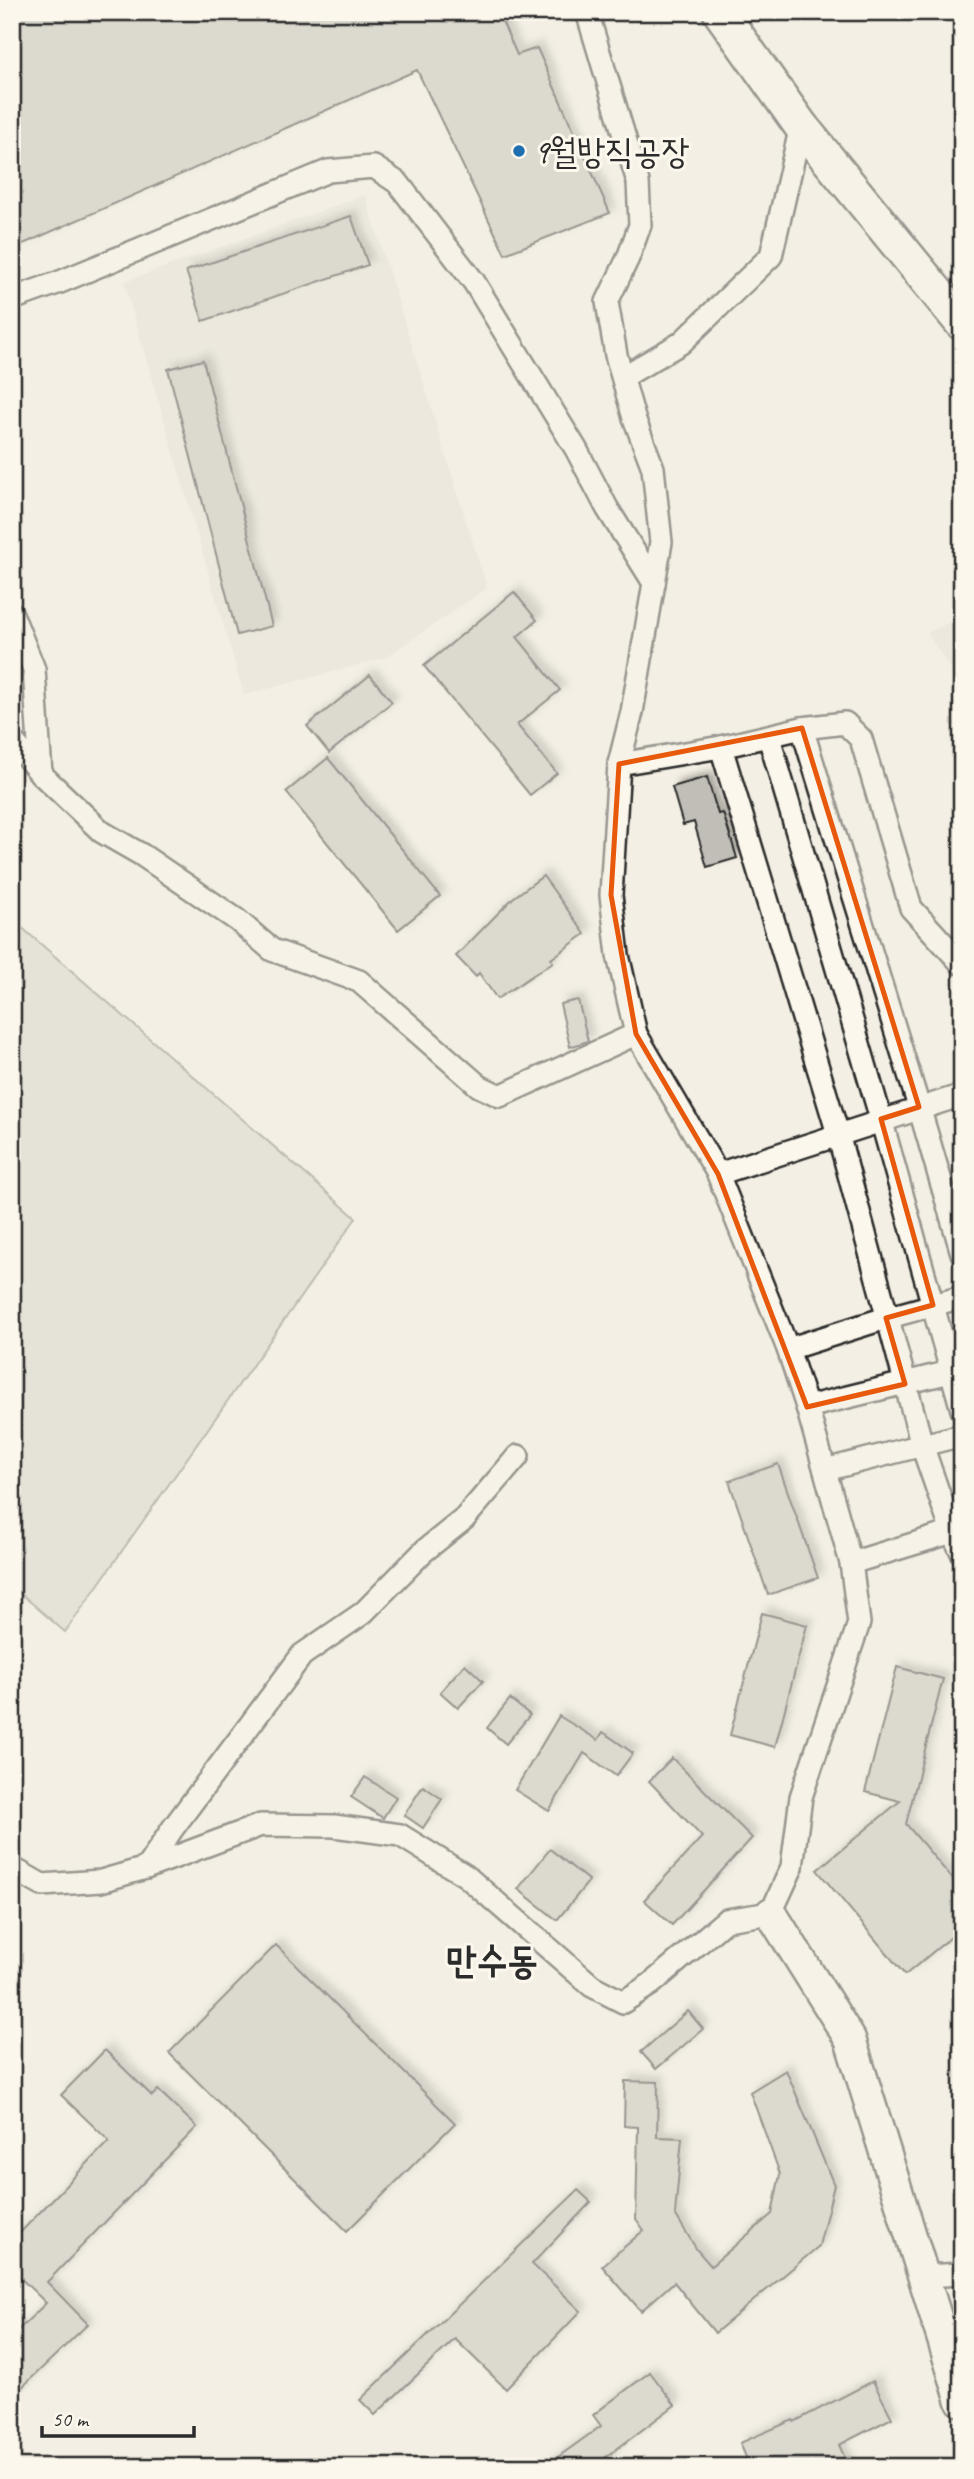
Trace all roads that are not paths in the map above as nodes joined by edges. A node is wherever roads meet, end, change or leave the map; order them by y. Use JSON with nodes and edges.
{"nodes":[{"id":1,"x":587,"y":12,"type":"edge"},
{"id":2,"x":720,"y":12,"type":"edge"},
{"id":3,"x":801,"y":126,"type":"junction"},
{"id":4,"x":12,"y":299,"type":"edge"},
{"id":5,"x":962,"y":323,"type":"edge"},
{"id":6,"x":622,"y":377,"type":"junction"},
{"id":7,"x":654,"y":583,"type":"junction"},
{"id":8,"x":12,"y":614,"type":"edge"},
{"id":9,"x":802,"y":729,"type":"junction"},
{"id":10,"x":769,"y":737,"type":"junction"},
{"id":11,"x":12,"y":740,"type":"edge"},
{"id":12,"x":721,"y":747,"type":"junction"},
{"id":13,"x":619,"y":764,"type":"junction"},
{"id":14,"x":41,"y":774,"type":"junction"},
{"id":15,"x":962,"y":964,"type":"edge"},
{"id":16,"x":636,"y":1034,"type":"junction"},
{"id":17,"x":962,"y":1095,"type":"edge"},
{"id":18,"x":919,"y":1107,"type":"junction"},
{"id":19,"x":881,"y":1119,"type":"junction"},
{"id":20,"x":838,"y":1135,"type":"junction"},
{"id":21,"x":718,"y":1174,"type":"junction"},
{"id":22,"x":962,"y":1253,"type":"edge"},
{"id":23,"x":962,"y":1297,"type":"edge"},
{"id":24,"x":933,"y":1305,"type":"junction"},
{"id":25,"x":886,"y":1318,"type":"junction"},
{"id":26,"x":788,"y":1349,"type":"junction"},
{"id":27,"x":956,"y":1371,"type":"edge"},
{"id":28,"x":905,"y":1384,"type":"junction"},
{"id":29,"x":807,"y":1407,"type":"junction"},
{"id":30,"x":962,"y":1410,"type":"edge"},
{"id":31,"x":962,"y":1434,"type":"edge"},
{"id":32,"x":922,"y":1445,"type":"junction"},
{"id":33,"x":518,"y":1456,"type":"dead end"},
{"id":34,"x":825,"y":1470,"type":"junction"},
{"id":35,"x":957,"y":1531,"type":"edge"},
{"id":36,"x":962,"y":1553,"type":"edge"},
{"id":37,"x":851,"y":1563,"type":"junction"},
{"id":38,"x":12,"y":1868,"type":"edge"},
{"id":39,"x":146,"y":1868,"type":"junction"},
{"id":40,"x":771,"y":1913,"type":"junction"},
{"id":41,"x":962,"y":2274,"type":"edge"},
{"id":42,"x":923,"y":2276,"type":"junction"},
{"id":43,"x":962,"y":2401,"type":"edge"}],
"edges":[{"from":1,"to":6,"type":"street"},
{"from":2,"to":3,"type":"main road"},
{"from":3,"to":5,"type":"main road"},
{"from":3,"to":6,"type":"street"},
{"from":4,"to":7,"type":"street"},
{"from":6,"to":7,"type":"street"},
{"from":7,"to":13,"type":"street"},
{"from":8,"to":14,"type":"street"},
{"from":9,"to":10,"type":"street"},
{"from":9,"to":15,"type":"street"},
{"from":9,"to":18,"type":"street"},
{"from":10,"to":12,"type":"street"},
{"from":10,"to":19,"type":"street"},
{"from":11,"to":14,"type":"street"},
{"from":12,"to":13,"type":"street"},
{"from":12,"to":20,"type":"street"},
{"from":13,"to":16,"type":"street"},
{"from":14,"to":16,"type":"street"},
{"from":16,"to":21,"type":"street"},
{"from":17,"to":18,"type":"street"},
{"from":18,"to":19,"type":"street"},
{"from":18,"to":22,"type":"street"},
{"from":19,"to":20,"type":"street"},
{"from":19,"to":24,"type":"street"},
{"from":20,"to":21,"type":"street"},
{"from":20,"to":25,"type":"street"},
{"from":21,"to":26,"type":"street"},
{"from":23,"to":24,"type":"street"},
{"from":24,"to":25,"type":"street"},
{"from":24,"to":27,"type":"street"},
{"from":25,"to":26,"type":"street"},
{"from":25,"to":28,"type":"street"},
{"from":26,"to":29,"type":"street"},
{"from":27,"to":28,"type":"street"},
{"from":27,"to":30,"type":"street"},
{"from":28,"to":29,"type":"street"},
{"from":28,"to":32,"type":"street"},
{"from":29,"to":34,"type":"street"},
{"from":31,"to":32,"type":"street"},
{"from":32,"to":34,"type":"street"},
{"from":32,"to":35,"type":"street"},
{"from":33,"to":39,"type":"street"},
{"from":34,"to":37,"type":"street"},
{"from":35,"to":36,"type":"street"},
{"from":35,"to":37,"type":"street"},
{"from":37,"to":40,"type":"street"},
{"from":38,"to":39,"type":"street"},
{"from":39,"to":40,"type":"street"},
{"from":40,"to":42,"type":"street"},
{"from":41,"to":42,"type":"street"},
{"from":42,"to":43,"type":"street"}]}
